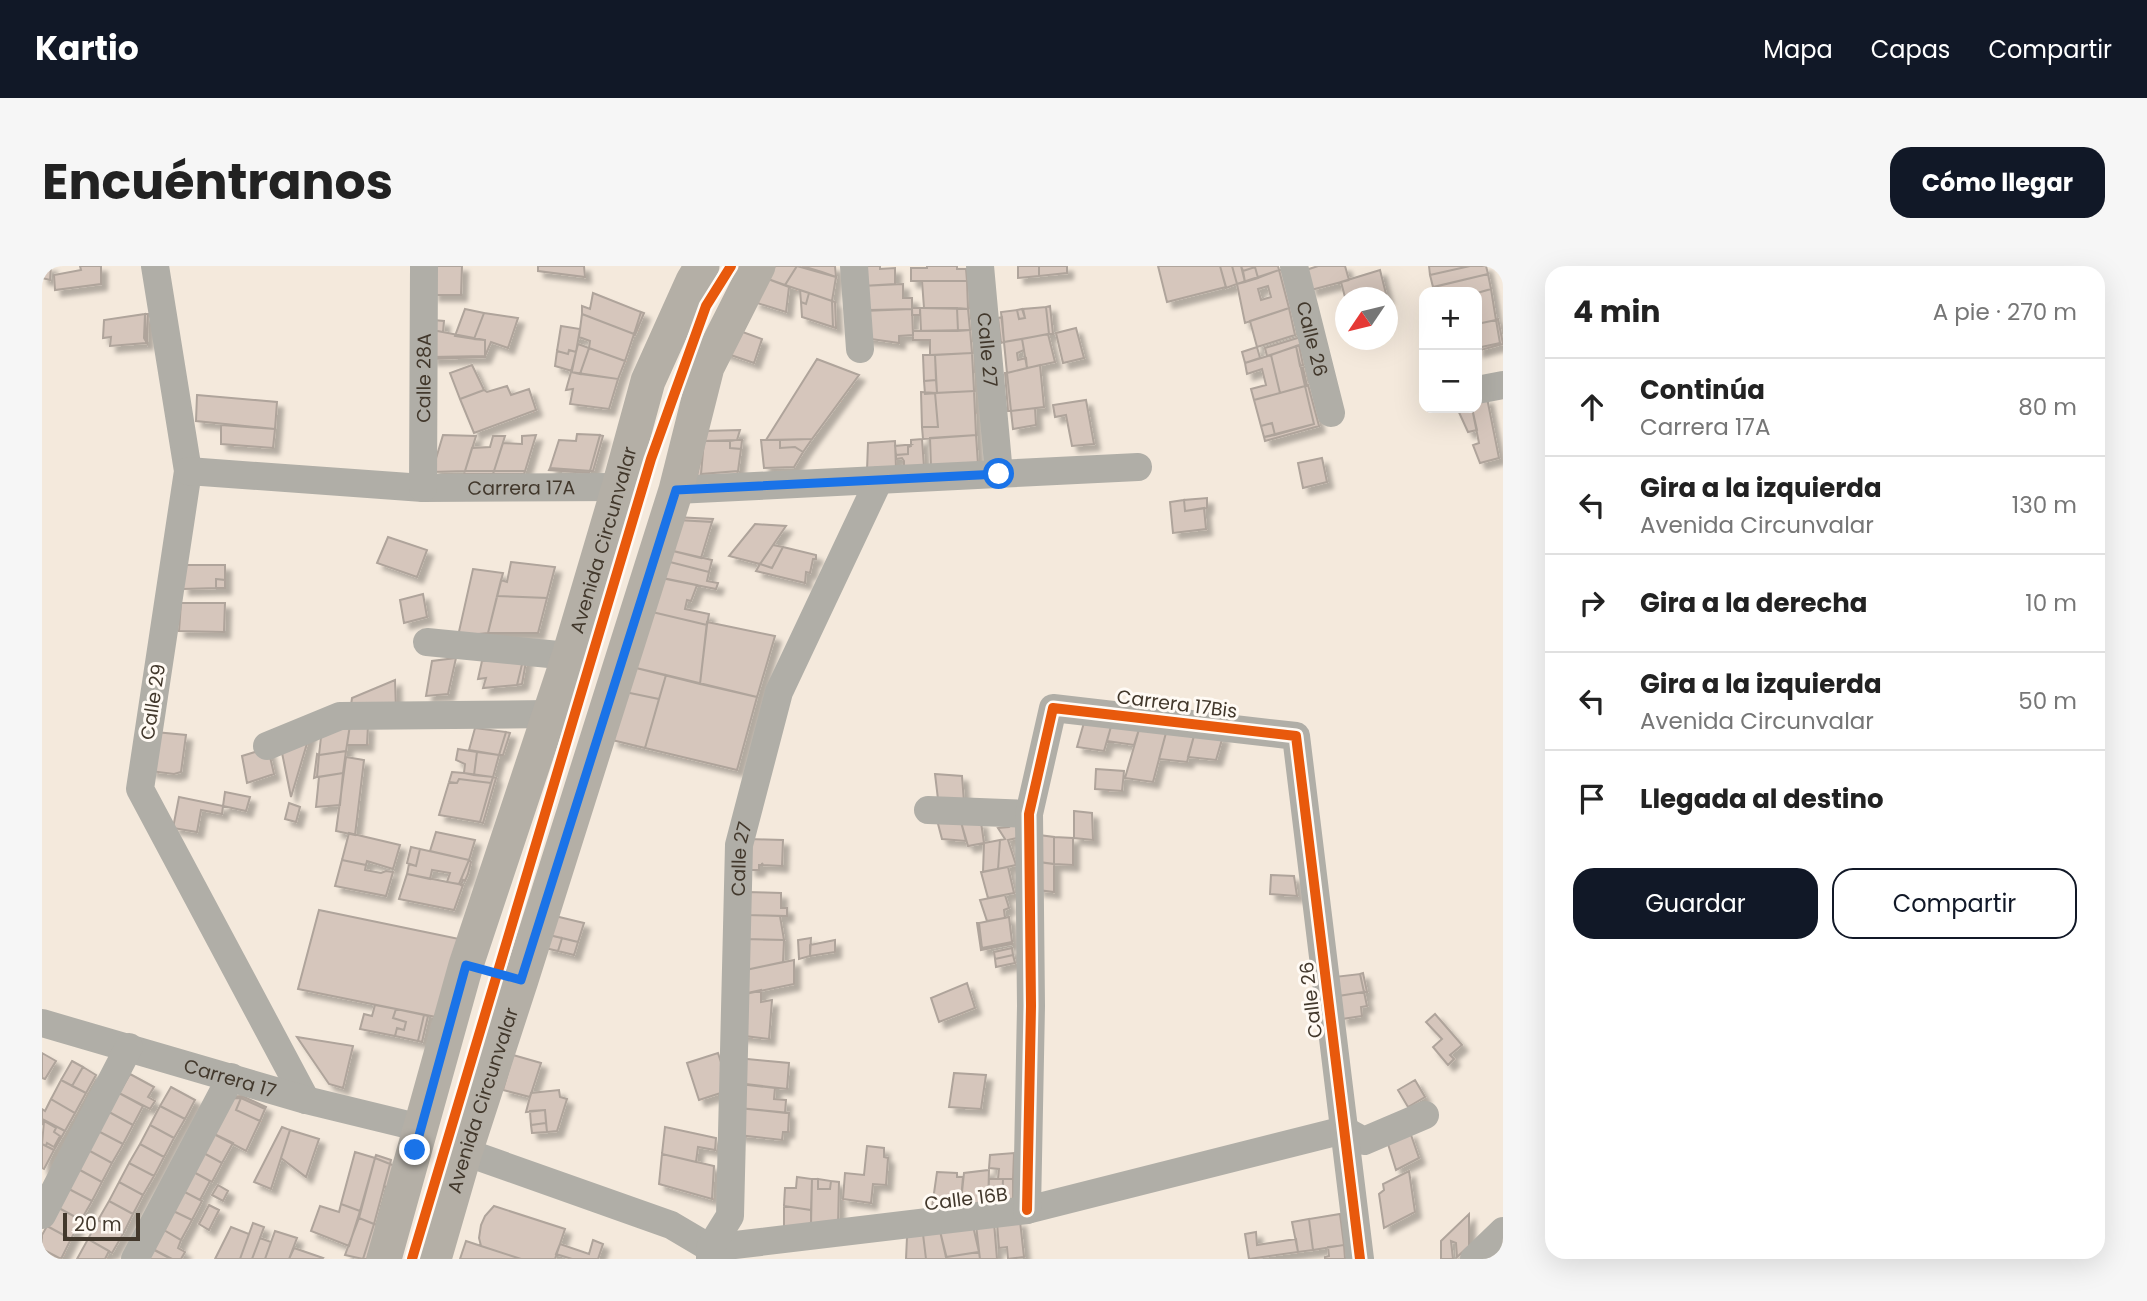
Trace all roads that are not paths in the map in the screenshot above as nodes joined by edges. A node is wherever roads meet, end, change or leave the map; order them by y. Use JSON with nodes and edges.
{"nodes":[{"id":1,"x":155,"y":266,"type":"edge"},
{"id":2,"x":424,"y":266,"type":"edge"},
{"id":3,"x":702,"y":266,"type":"edge"},
{"id":4,"x":758,"y":266,"type":"edge"},
{"id":5,"x":855,"y":266,"type":"edge"},
{"id":6,"x":980,"y":266,"type":"edge"},
{"id":7,"x":1294,"y":266,"type":"edge"},
{"id":8,"x":860,"y":349,"type":"dead end"},
{"id":9,"x":1503,"y":385,"type":"edge"},
{"id":10,"x":1482,"y":389,"type":"edge"},
{"id":11,"x":1331,"y":414,"type":"dead end"},
{"id":12,"x":1138,"y":467,"type":"dead end"},
{"id":13,"x":188,"y":471,"type":"junction"},
{"id":14,"x":999,"y":474,"type":"junction"},
{"id":15,"x":879,"y":480,"type":"junction"},
{"id":16,"x":619,"y":487,"type":"junction"},
{"id":17,"x":424,"y":488,"type":"junction"},
{"id":18,"x":676,"y":490,"type":"junction"},
{"id":19,"x":427,"y":642,"type":"dead end"},
{"id":20,"x":569,"y":656,"type":"junction"},
{"id":21,"x":550,"y":714,"type":"junction"},
{"id":22,"x":1296,"y":736,"type":"joint"},
{"id":23,"x":267,"y":746,"type":"dead end"},
{"id":24,"x":928,"y":810,"type":"dead end"},
{"id":25,"x":1029,"y":814,"type":"junction"},
{"id":26,"x":466,"y":965,"type":"junction"},
{"id":27,"x":521,"y":980,"type":"junction"},
{"id":28,"x":42,"y":1023,"type":"edge"},
{"id":29,"x":128,"y":1047,"type":"junction"},
{"id":30,"x":231,"y":1077,"type":"junction"},
{"id":31,"x":306,"y":1100,"type":"junction"},
{"id":32,"x":1426,"y":1115,"type":"dead end"},
{"id":33,"x":421,"y":1128,"type":"junction"},
{"id":34,"x":1344,"y":1130,"type":"junction"},
{"id":35,"x":465,"y":1152,"type":"junction"},
{"id":36,"x":1027,"y":1210,"type":"junction"},
{"id":37,"x":42,"y":1215,"type":"edge"},
{"id":38,"x":1503,"y":1231,"type":"edge"},
{"id":39,"x":710,"y":1254,"type":"edge"},
{"id":40,"x":135,"y":1259,"type":"edge"},
{"id":41,"x":384,"y":1259,"type":"edge"},
{"id":42,"x":434,"y":1259,"type":"edge"},
{"id":43,"x":1360,"y":1259,"type":"edge"},
{"id":44,"x":1474,"y":1259,"type":"edge"}],
"edges":[{"from":1,"to":13,"type":"street","name":"Calle 29"},
{"from":2,"to":17,"type":"street","name":"Calle 28A"},
{"from":3,"to":16,"type":"main road","name":"Avenida Circunvalar"},
{"from":4,"to":18,"type":"main road","name":"Avenida Circunvalar"},
{"from":5,"to":8,"type":"street"},
{"from":6,"to":14,"type":"street","name":"Calle 27"},
{"from":7,"to":11,"type":"street","name":"Calle 26"},
{"from":9,"to":10,"type":"street"},
{"from":12,"to":14,"type":"street"},
{"from":13,"to":17,"type":"street","name":"Carrera 17A"},
{"from":13,"to":31,"type":"street","name":"Calle 29"},
{"from":14,"to":15,"type":"street"},
{"from":15,"to":18,"type":"street"},
{"from":15,"to":39,"type":"street","name":"Calle 27"},
{"from":16,"to":17,"type":"street","name":"Carrera 17A"},
{"from":16,"to":20,"type":"main road","name":"Avenida Circunvalar"},
{"from":18,"to":27,"type":"main road","name":"Avenida Circunvalar"},
{"from":19,"to":20,"type":"street"},
{"from":20,"to":21,"type":"main road","name":"Avenida Circunvalar"},
{"from":21,"to":23,"type":"street"},
{"from":21,"to":26,"type":"main road","name":"Avenida Circunvalar"},
{"from":22,"to":25,"type":"street","name":"Carrera 17Bis"},
{"from":22,"to":34,"type":"street","name":"Calle 26"},
{"from":24,"to":25,"type":"street"},
{"from":25,"to":36,"type":"street"},
{"from":26,"to":27,"type":"main road"},
{"from":26,"to":33,"type":"main road","name":"Avenida Circunvalar"},
{"from":27,"to":35,"type":"main road","name":"Avenida Circunvalar"},
{"from":28,"to":29,"type":"street","name":"Carrera 17"},
{"from":29,"to":30,"type":"street","name":"Carrera 17"},
{"from":29,"to":37,"type":"street"},
{"from":30,"to":31,"type":"street","name":"Carrera 17"},
{"from":30,"to":40,"type":"street"},
{"from":31,"to":33,"type":"street","name":"Carrera 17"},
{"from":32,"to":34,"type":"street","name":"Calle 16B"},
{"from":33,"to":41,"type":"main road","name":"Avenida Circunvalar"},
{"from":34,"to":36,"type":"street","name":"Calle 16B"},
{"from":34,"to":43,"type":"street","name":"Calle 26"},
{"from":35,"to":39,"type":"street"},
{"from":35,"to":42,"type":"main road","name":"Avenida Circunvalar"},
{"from":36,"to":39,"type":"street","name":"Calle 16B"},
{"from":38,"to":44,"type":"street"}]}
